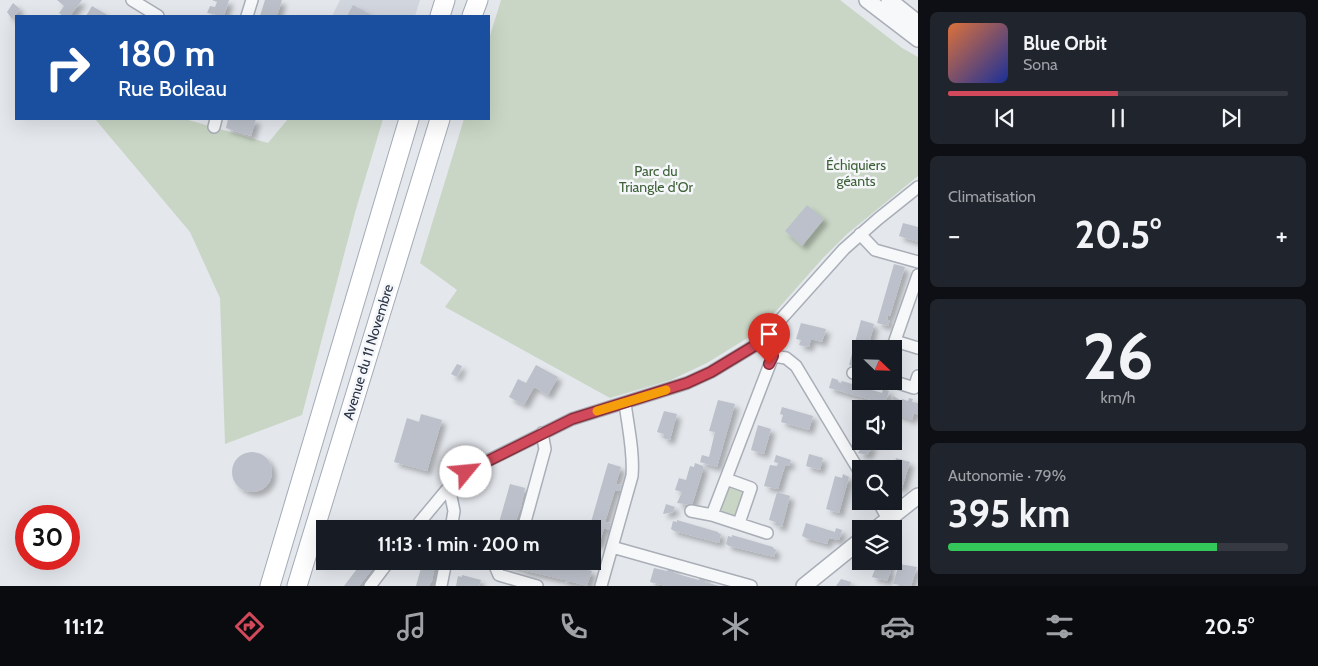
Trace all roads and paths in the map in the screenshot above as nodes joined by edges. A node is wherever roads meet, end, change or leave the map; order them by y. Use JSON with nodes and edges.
{"nodes":[{"id":1,"x":132,"y":0,"type":"edge"},
{"id":2,"x":252,"y":0,"type":"edge"},
{"id":3,"x":445,"y":0,"type":"edge"},
{"id":4,"x":478,"y":0,"type":"edge"},
{"id":5,"x":867,"y":0,"type":"edge"},
{"id":6,"x":889,"y":0,"type":"edge"},
{"id":7,"x":156,"y":15,"type":"edge"},
{"id":8,"x":247,"y":15,"type":"edge"},
{"id":9,"x":440,"y":15,"type":"edge"},
{"id":10,"x":472,"y":15,"type":"edge"},
{"id":11,"x":918,"y":23,"type":"edge"},
{"id":12,"x":918,"y":39,"type":"edge"},
{"id":13,"x":409,"y":120,"type":"edge"},
{"id":14,"x":440,"y":120,"type":"edge"},
{"id":15,"x":918,"y":187,"type":"edge"},
{"id":16,"x":860,"y":234,"type":"junction"},
{"id":17,"x":918,"y":262,"type":"edge"},
{"id":18,"x":918,"y":275,"type":"edge"},
{"id":19,"x":764,"y":338,"type":"junction"},
{"id":20,"x":896,"y":340,"type":"edge"},
{"id":21,"x":902,"y":346,"type":"edge"},
{"id":22,"x":918,"y":348,"type":"edge"},
{"id":23,"x":773,"y":356,"type":"junction"},
{"id":24,"x":918,"y":376,"type":"edge"},
{"id":25,"x":902,"y":384,"type":"edge"},
{"id":26,"x":916,"y":389,"type":"edge"},
{"id":27,"x":625,"y":403,"type":"junction"},
{"id":28,"x":542,"y":433,"type":"junction"},
{"id":29,"x":853,"y":460,"type":"edge"},
{"id":30,"x":726,"y":479,"type":"junction"},
{"id":31,"x":449,"y":487,"type":"junction"},
{"id":32,"x":918,"y":496,"type":"edge"},
{"id":33,"x":883,"y":510,"type":"edge"},
{"id":34,"x":691,"y":512,"type":"dead end"},
{"id":35,"x":712,"y":515,"type":"junction"},
{"id":36,"x":888,"y":519,"type":"joint"},
{"id":37,"x":422,"y":520,"type":"edge"},
{"id":38,"x":452,"y":520,"type":"edge"},
{"id":39,"x":525,"y":520,"type":"edge"},
{"id":40,"x":740,"y":523,"type":"junction"},
{"id":41,"x":767,"y":533,"type":"dead end"},
{"id":42,"x":612,"y":547,"type":"junction"},
{"id":43,"x":852,"y":547,"type":"edge"},
{"id":44,"x":382,"y":570,"type":"edge"},
{"id":45,"x":444,"y":570,"type":"edge"},
{"id":46,"x":497,"y":570,"type":"edge"},
{"id":47,"x":270,"y":586,"type":"edge"},
{"id":48,"x":297,"y":586,"type":"edge"},
{"id":49,"x":370,"y":586,"type":"edge"},
{"id":50,"x":441,"y":586,"type":"edge"},
{"id":51,"x":537,"y":586,"type":"edge"},
{"id":52,"x":600,"y":586,"type":"edge"},
{"id":53,"x":751,"y":586,"type":"edge"},
{"id":54,"x":804,"y":586,"type":"edge"}],
"edges":[{"from":1,"to":7,"type":"street"},
{"from":2,"to":8,"type":"street"},
{"from":3,"to":9,"type":"main road"},
{"from":4,"to":10,"type":"main road"},
{"from":5,"to":12,"type":"street"},
{"from":6,"to":11,"type":"street"},
{"from":13,"to":47,"type":"main road","name":"Avenue du 11 Novembre"},
{"from":14,"to":48,"type":"main road","name":"Avenue du 11 Novembre"},
{"from":15,"to":16,"type":"street"},
{"from":16,"to":17,"type":"street"},
{"from":16,"to":19,"type":"street"},
{"from":18,"to":20,"type":"street"},
{"from":19,"to":23,"type":"street"},
{"from":19,"to":27,"type":"street"},
{"from":21,"to":22,"type":"street"},
{"from":23,"to":29,"type":"street"},
{"from":23,"to":30,"type":"street"},
{"from":24,"to":26,"type":"street"},
{"from":25,"to":26,"type":"street"},
{"from":27,"to":28,"type":"street"},
{"from":27,"to":42,"type":"street"},
{"from":28,"to":31,"type":"street"},
{"from":28,"to":39,"type":"street"},
{"from":30,"to":35,"type":"street"},
{"from":30,"to":40,"type":"street"},
{"from":31,"to":37,"type":"street"},
{"from":31,"to":38,"type":"street"},
{"from":32,"to":36,"type":"street"},
{"from":33,"to":36,"type":"street"},
{"from":34,"to":35,"type":"street"},
{"from":35,"to":40,"type":"street"},
{"from":40,"to":41,"type":"street"},
{"from":42,"to":52,"type":"street"},
{"from":42,"to":53,"type":"street"},
{"from":43,"to":54,"type":"street"},
{"from":44,"to":49,"type":"street"},
{"from":45,"to":50,"type":"street"},
{"from":46,"to":51,"type":"street"}]}
